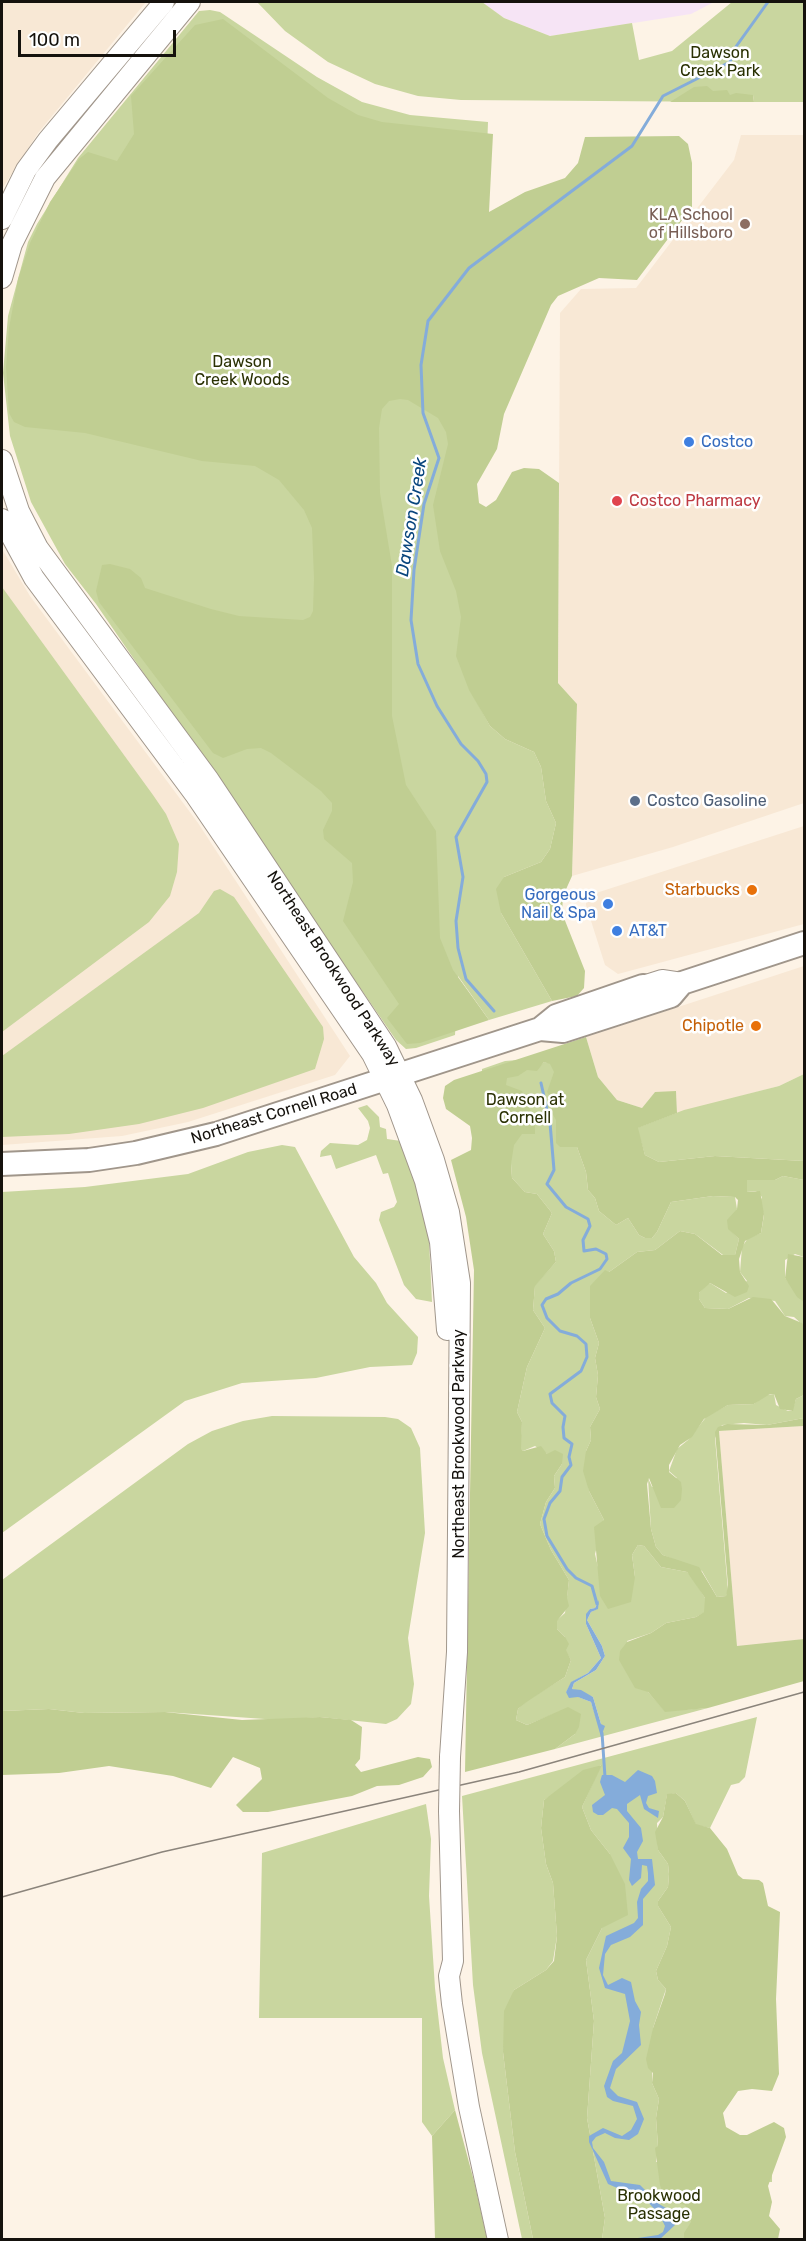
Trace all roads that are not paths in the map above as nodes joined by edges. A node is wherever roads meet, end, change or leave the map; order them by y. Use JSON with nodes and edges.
{"nodes":[{"id":1,"x":164,"y":2,"type":"edge"},
{"id":2,"x":190,"y":2,"type":"edge"},
{"id":3,"x":2,"y":219,"type":"edge"},
{"id":4,"x":2,"y":278,"type":"edge"},
{"id":5,"x":2,"y":460,"type":"edge"},
{"id":6,"x":2,"y":519,"type":"edge"},
{"id":7,"x":804,"y":943,"type":"edge"},
{"id":8,"x":682,"y":983,"type":"junction"},
{"id":9,"x":643,"y":986,"type":"joint"},
{"id":10,"x":540,"y":1029,"type":"junction"},
{"id":11,"x":392,"y":1077,"type":"junction"},
{"id":12,"x":2,"y":1164,"type":"edge"},
{"id":13,"x":453,"y":1961,"type":"junction"},
{"id":14,"x":498,"y":2240,"type":"edge"},
{"id":15,"x":511,"y":2240,"type":"edge"}],
"edges":[{"from":1,"to":3,"type":"main road"},
{"from":2,"to":4,"type":"main road"},
{"from":5,"to":11,"type":"main road","name":"Northeast Brookwood Parkway"},
{"from":6,"to":11,"type":"main road","name":"Northeast Brookwood Parkway"},
{"from":7,"to":8,"type":"highway","name":"Northeast Cornell Road"},
{"from":8,"to":9,"type":"main road","name":"Northeast Cornell Road"},
{"from":8,"to":10,"type":"highway","name":"Northeast Cornell Road"},
{"from":9,"to":10,"type":"highway","name":"Northeast Cornell Road"},
{"from":10,"to":11,"type":"highway","name":"Northeast Cornell Road"},
{"from":11,"to":12,"type":"highway","name":"Northeast Cornell Road"},
{"from":11,"to":13,"type":"main road","name":"Northeast Brookwood Parkway","bridge":true},
{"from":13,"to":14,"type":"main road","name":"Northeast Brookwood Parkway"},
{"from":13,"to":15,"type":"main road","name":"Northeast Brookwood Parkway"}]}
